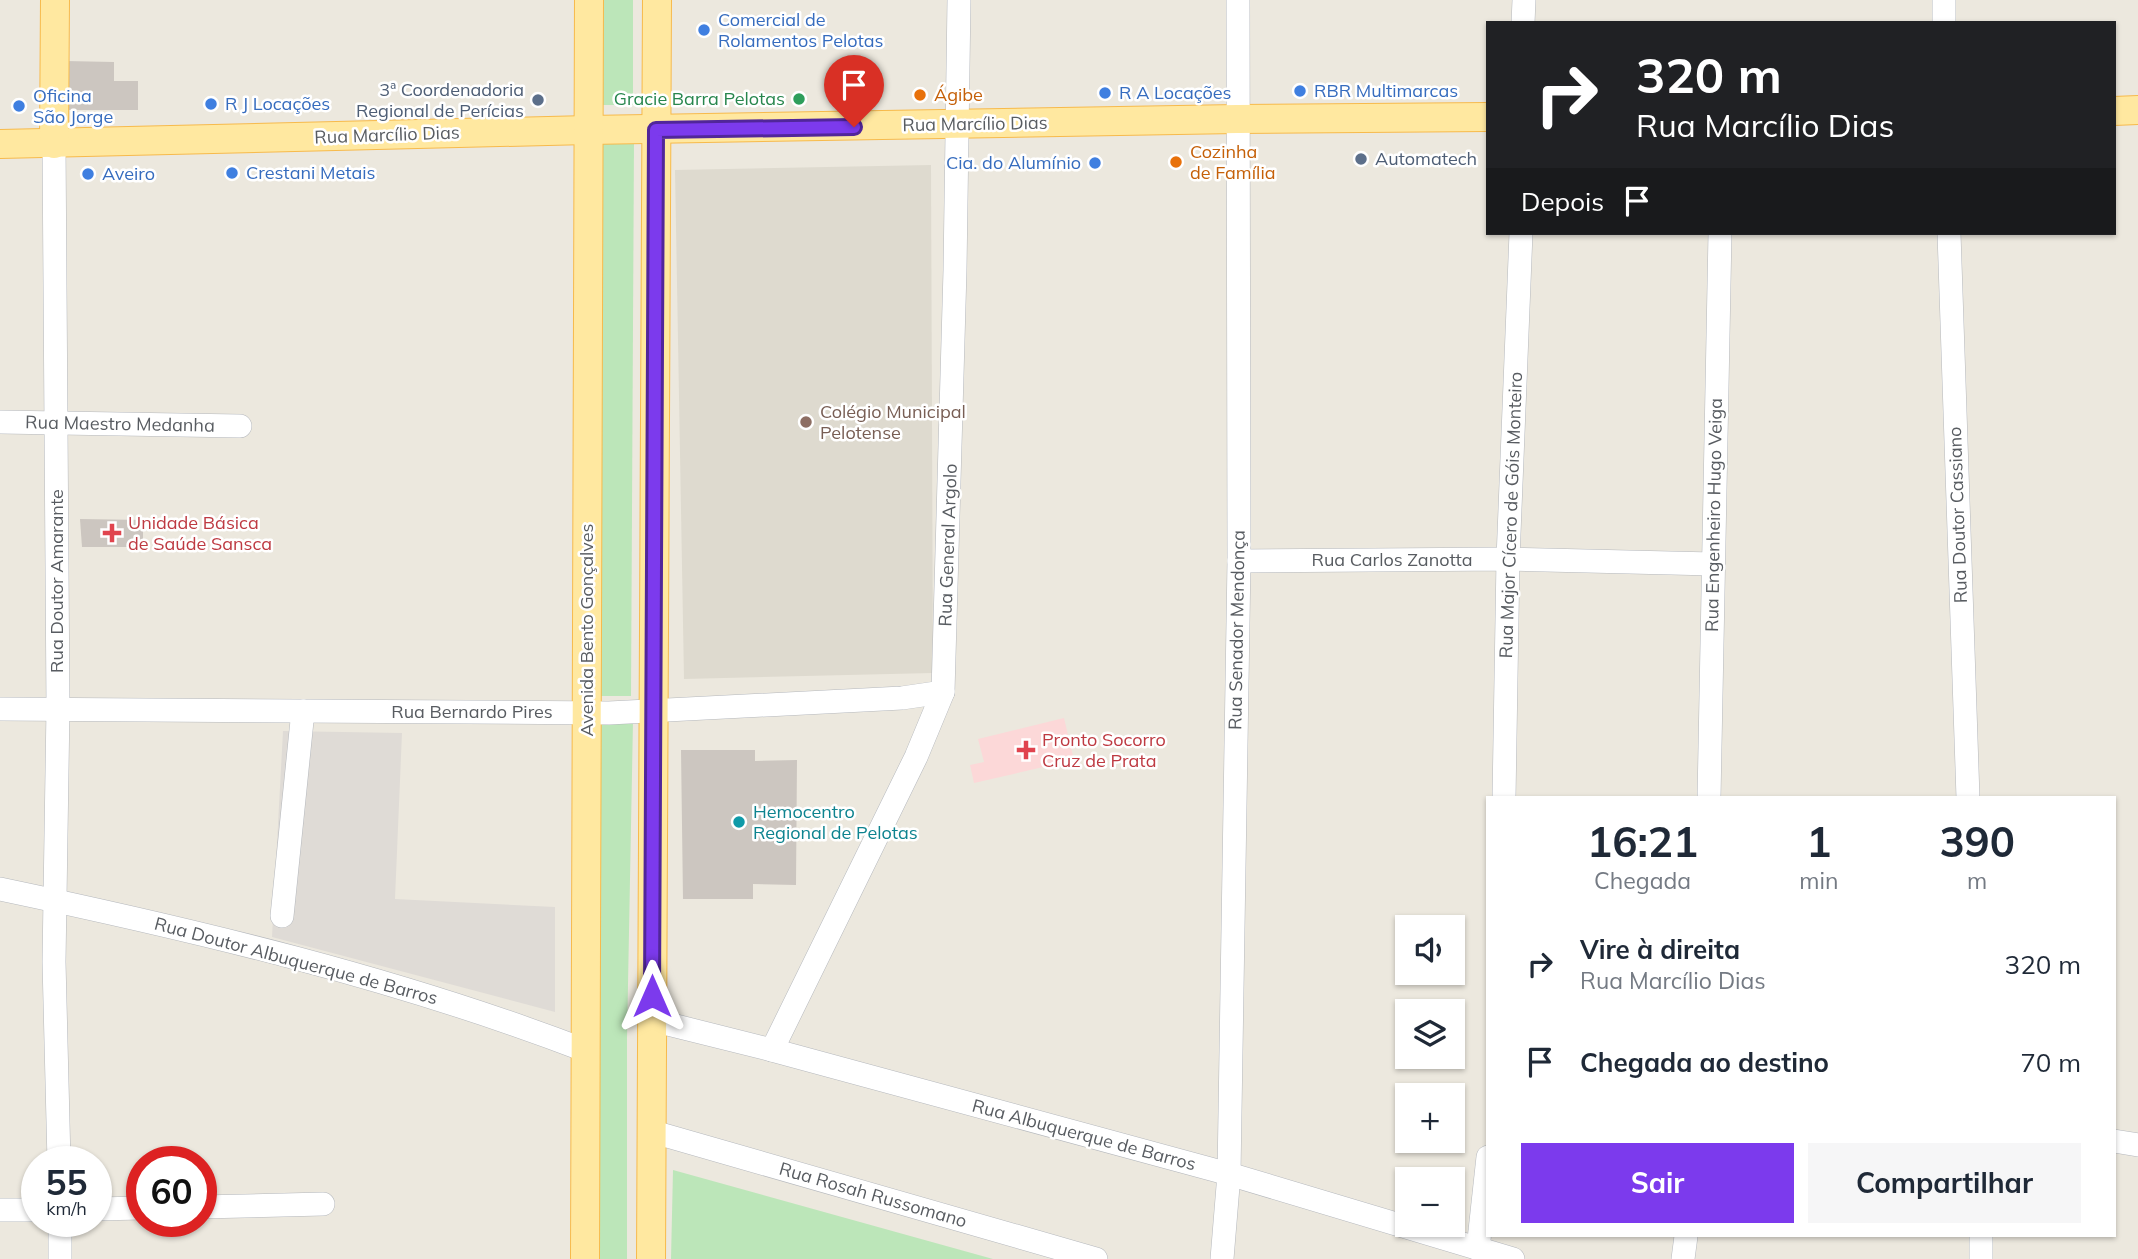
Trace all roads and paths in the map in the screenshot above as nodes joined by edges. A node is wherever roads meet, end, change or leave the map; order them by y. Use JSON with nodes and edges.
{"nodes":[{"id":1,"x":55,"y":0,"type":"edge"},
{"id":2,"x":589,"y":0,"type":"edge"},
{"id":3,"x":657,"y":0,"type":"edge"},
{"id":4,"x":959,"y":0,"type":"edge"},
{"id":5,"x":1238,"y":0,"type":"edge"},
{"id":6,"x":1524,"y":0,"type":"edge"},
{"id":7,"x":1944,"y":0,"type":"edge"},
{"id":8,"x":1523,"y":21,"type":"edge"},
{"id":9,"x":1944,"y":21,"type":"edge"},
{"id":10,"x":2138,"y":110,"type":"edge"},
{"id":11,"x":2116,"y":111,"type":"edge"},
{"id":12,"x":1486,"y":117,"type":"edge"},
{"id":13,"x":1237,"y":119,"type":"junction"},
{"id":14,"x":956,"y":125,"type":"junction"},
{"id":15,"x":588,"y":130,"type":"junction"},
{"id":16,"x":656,"y":130,"type":"junction"},
{"id":17,"x":0,"y":144,"type":"edge"},
{"id":18,"x":54,"y":144,"type":"junction"},
{"id":19,"x":1521,"y":235,"type":"edge"},
{"id":20,"x":1720,"y":235,"type":"edge"},
{"id":21,"x":1949,"y":235,"type":"edge"},
{"id":22,"x":0,"y":422,"type":"edge"},
{"id":23,"x":56,"y":424,"type":"junction"},
{"id":24,"x":240,"y":426,"type":"dead end"},
{"id":25,"x":1508,"y":559,"type":"junction"},
{"id":26,"x":1239,"y":561,"type":"junction"},
{"id":27,"x":1713,"y":564,"type":"junction"},
{"id":28,"x":943,"y":692,"type":"junction"},
{"id":29,"x":58,"y":708,"type":"junction"},
{"id":30,"x":0,"y":709,"type":"edge"},
{"id":31,"x":303,"y":711,"type":"junction"},
{"id":32,"x":652,"y":711,"type":"junction"},
{"id":33,"x":586,"y":713,"type":"junction"},
{"id":34,"x":1504,"y":796,"type":"edge"},
{"id":35,"x":1709,"y":796,"type":"edge"},
{"id":36,"x":1968,"y":796,"type":"edge"},
{"id":37,"x":0,"y":888,"type":"edge"},
{"id":38,"x":54,"y":900,"type":"junction"},
{"id":39,"x":282,"y":916,"type":"dead end"},
{"id":40,"x":652,"y":1020,"type":"junction"},
{"id":41,"x":772,"y":1050,"type":"junction"},
{"id":42,"x":587,"y":1051,"type":"junction"},
{"id":43,"x":650,"y":1131,"type":"junction"},
{"id":44,"x":2116,"y":1141,"type":"edge"},
{"id":45,"x":2138,"y":1145,"type":"edge"},
{"id":46,"x":59,"y":1146,"type":"edge"},
{"id":47,"x":1229,"y":1174,"type":"junction"},
{"id":48,"x":1486,"y":1175,"type":"edge"},
{"id":49,"x":323,"y":1204,"type":"dead end"},
{"id":50,"x":217,"y":1207,"type":"edge"},
{"id":51,"x":0,"y":1210,"type":"edge"},
{"id":52,"x":21,"y":1210,"type":"edge"},
{"id":53,"x":61,"y":1237,"type":"edge"},
{"id":54,"x":1686,"y":1237,"type":"edge"},
{"id":55,"x":1981,"y":1237,"type":"edge"},
{"id":56,"x":1478,"y":1249,"type":"junction"},
{"id":57,"x":60,"y":1259,"type":"edge"},
{"id":58,"x":585,"y":1259,"type":"edge"},
{"id":59,"x":651,"y":1259,"type":"edge"},
{"id":60,"x":1096,"y":1259,"type":"edge"},
{"id":61,"x":1222,"y":1259,"type":"edge"},
{"id":62,"x":1513,"y":1259,"type":"edge"},
{"id":63,"x":1683,"y":1259,"type":"edge"},
{"id":64,"x":1981,"y":1259,"type":"edge"}],
"edges":[{"from":1,"to":18,"type":"main road","name":"Rua Doutor Amarante"},
{"from":2,"to":15,"type":"main road","name":"Avenida Bento Gonçalves"},
{"from":3,"to":16,"type":"main road"},
{"from":4,"to":14,"type":"street","name":"Rua General Argolo"},
{"from":5,"to":13,"type":"street","name":"Rua Senador Mendonça"},
{"from":6,"to":8,"type":"street"},
{"from":7,"to":9,"type":"street"},
{"from":10,"to":11,"type":"main road"},
{"from":12,"to":13,"type":"main road","name":"Rua Marcílio Dias"},
{"from":13,"to":14,"type":"main road","name":"Rua Marcílio Dias"},
{"from":13,"to":26,"type":"street","name":"Rua Senador Mendonça"},
{"from":14,"to":16,"type":"main road","name":"Rua Marcílio Dias"},
{"from":14,"to":28,"type":"street","name":"Rua General Argolo"},
{"from":15,"to":16,"type":"main road","name":"Rua Marcílio Dias"},
{"from":15,"to":18,"type":"main road","name":"Rua Marcílio Dias"},
{"from":15,"to":33,"type":"main road","name":"Avenida Bento Gonçalves"},
{"from":16,"to":32,"type":"main road"},
{"from":17,"to":18,"type":"main road","name":"Rua Marcílio Dias"},
{"from":18,"to":23,"type":"street","name":"Rua Doutor Amarante"},
{"from":19,"to":25,"type":"street","name":"Rua Major Cícero de Góis Monteiro"},
{"from":20,"to":27,"type":"street","name":"Rua Engenheiro Hugo Veiga"},
{"from":21,"to":36,"type":"street","name":"Rua Doutor Cassiano"},
{"from":22,"to":23,"type":"street","name":"Rua Maestro Medanha"},
{"from":23,"to":24,"type":"street","name":"Rua Maestro Medanha"},
{"from":23,"to":29,"type":"street","name":"Rua Doutor Amarante"},
{"from":25,"to":26,"type":"street","name":"Rua Carlos Zanotta"},
{"from":25,"to":27,"type":"street","name":"Rua Carlos Zanotta"},
{"from":25,"to":34,"type":"street","name":"Rua Major Cícero de Góis Monteiro"},
{"from":26,"to":47,"type":"street","name":"Rua Senador Mendonça"},
{"from":27,"to":35,"type":"street","name":"Rua Engenheiro Hugo Veiga"},
{"from":28,"to":32,"type":"street","name":"Rua Bernardo Pires"},
{"from":28,"to":41,"type":"street","name":"Rua General Argolo"},
{"from":29,"to":30,"type":"street","name":"Rua Bernardo Pires"},
{"from":29,"to":31,"type":"street","name":"Rua Bernardo Pires"},
{"from":29,"to":38,"type":"street","name":"Rua Doutor Amarante"},
{"from":31,"to":33,"type":"street","name":"Rua Bernardo Pires"},
{"from":31,"to":39,"type":"street"},
{"from":32,"to":33,"type":"street","name":"Rua Bernardo Pires"},
{"from":32,"to":40,"type":"main road"},
{"from":33,"to":42,"type":"main road","name":"Avenida Bento Gonçalves"},
{"from":37,"to":38,"type":"street","name":"Rua Doutor Albuquerque de Barros"},
{"from":38,"to":42,"type":"street","name":"Rua Doutor Albuquerque de Barros"},
{"from":38,"to":46,"type":"street","name":"Rua Doutor Amarante"},
{"from":40,"to":41,"type":"street","name":"Rua Albuquerque de Barros"},
{"from":40,"to":43,"type":"main road"},
{"from":41,"to":47,"type":"street","name":"Rua Albuquerque de Barros"},
{"from":42,"to":58,"type":"main road","name":"Avenida Bento Gonçalves"},
{"from":43,"to":59,"type":"main road"},
{"from":43,"to":60,"type":"street","name":"Rua Rosah Russomano"},
{"from":44,"to":45,"type":"street"},
{"from":47,"to":56,"type":"street","name":"Rua Albuquerque de Barros"},
{"from":47,"to":61,"type":"street","name":"Rua Senador Mendonça"},
{"from":48,"to":56,"type":"street"},
{"from":49,"to":50,"type":"street"},
{"from":51,"to":52,"type":"street"},
{"from":53,"to":57,"type":"street"},
{"from":54,"to":63,"type":"street"},
{"from":55,"to":64,"type":"street"},
{"from":56,"to":62,"type":"street","name":"Rua Albuquerque de Barros"}]}
